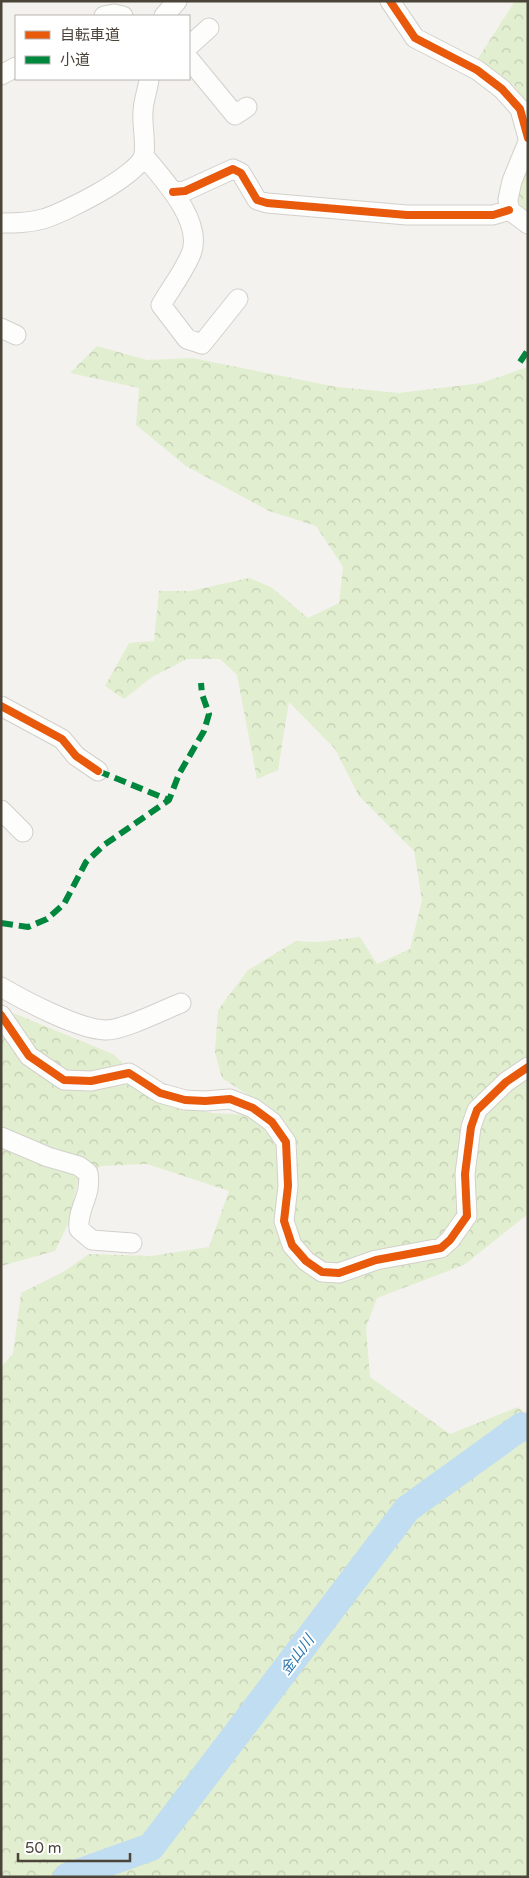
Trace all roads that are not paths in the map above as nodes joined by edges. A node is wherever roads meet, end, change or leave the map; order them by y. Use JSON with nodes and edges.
{"nodes":[{"id":1,"x":177,"y":1,"type":"edge"},
{"id":2,"x":390,"y":1,"type":"edge"},
{"id":3,"x":165,"y":15,"type":"edge"},
{"id":4,"x":209,"y":28,"type":"dead end"},
{"id":5,"x":190,"y":45,"type":"edge"},
{"id":6,"x":190,"y":60,"type":"edge"},
{"id":7,"x":15,"y":68,"type":"edge"},
{"id":8,"x":1,"y":75,"type":"edge"},
{"id":9,"x":150,"y":80,"type":"edge"},
{"id":10,"x":247,"y":107,"type":"dead end"},
{"id":11,"x":528,"y":138,"type":"edge"},
{"id":12,"x":528,"y":142,"type":"edge"},
{"id":13,"x":144,"y":156,"type":"junction"},
{"id":14,"x":172,"y":192,"type":"junction"},
{"id":15,"x":509,"y":210,"type":"junction"},
{"id":16,"x":1,"y":223,"type":"edge"},
{"id":17,"x":528,"y":224,"type":"edge"},
{"id":18,"x":238,"y":299,"type":"dead end"},
{"id":19,"x":1,"y":706,"type":"edge"},
{"id":20,"x":98,"y":771,"type":"dead end"},
{"id":21,"x":1,"y":810,"type":"edge"},
{"id":22,"x":23,"y":832,"type":"dead end"},
{"id":23,"x":1,"y":988,"type":"edge"},
{"id":24,"x":181,"y":1003,"type":"dead end"},
{"id":25,"x":1,"y":1015,"type":"edge"},
{"id":26,"x":528,"y":1067,"type":"edge"},
{"id":27,"x":1,"y":1137,"type":"edge"},
{"id":28,"x":132,"y":1243,"type":"dead end"}],
"edges":[{"from":1,"to":3,"type":"street"},
{"from":2,"to":11,"type":"street"},
{"from":4,"to":5,"type":"street"},
{"from":6,"to":10,"type":"street"},
{"from":7,"to":8,"type":"street"},
{"from":9,"to":13,"type":"street"},
{"from":12,"to":15,"type":"street"},
{"from":13,"to":14,"type":"street"},
{"from":13,"to":16,"type":"street"},
{"from":14,"to":15,"type":"street"},
{"from":14,"to":18,"type":"street"},
{"from":15,"to":17,"type":"street"},
{"from":19,"to":20,"type":"street"},
{"from":21,"to":22,"type":"street"},
{"from":23,"to":24,"type":"street"},
{"from":25,"to":26,"type":"street"},
{"from":27,"to":28,"type":"street"}]}
